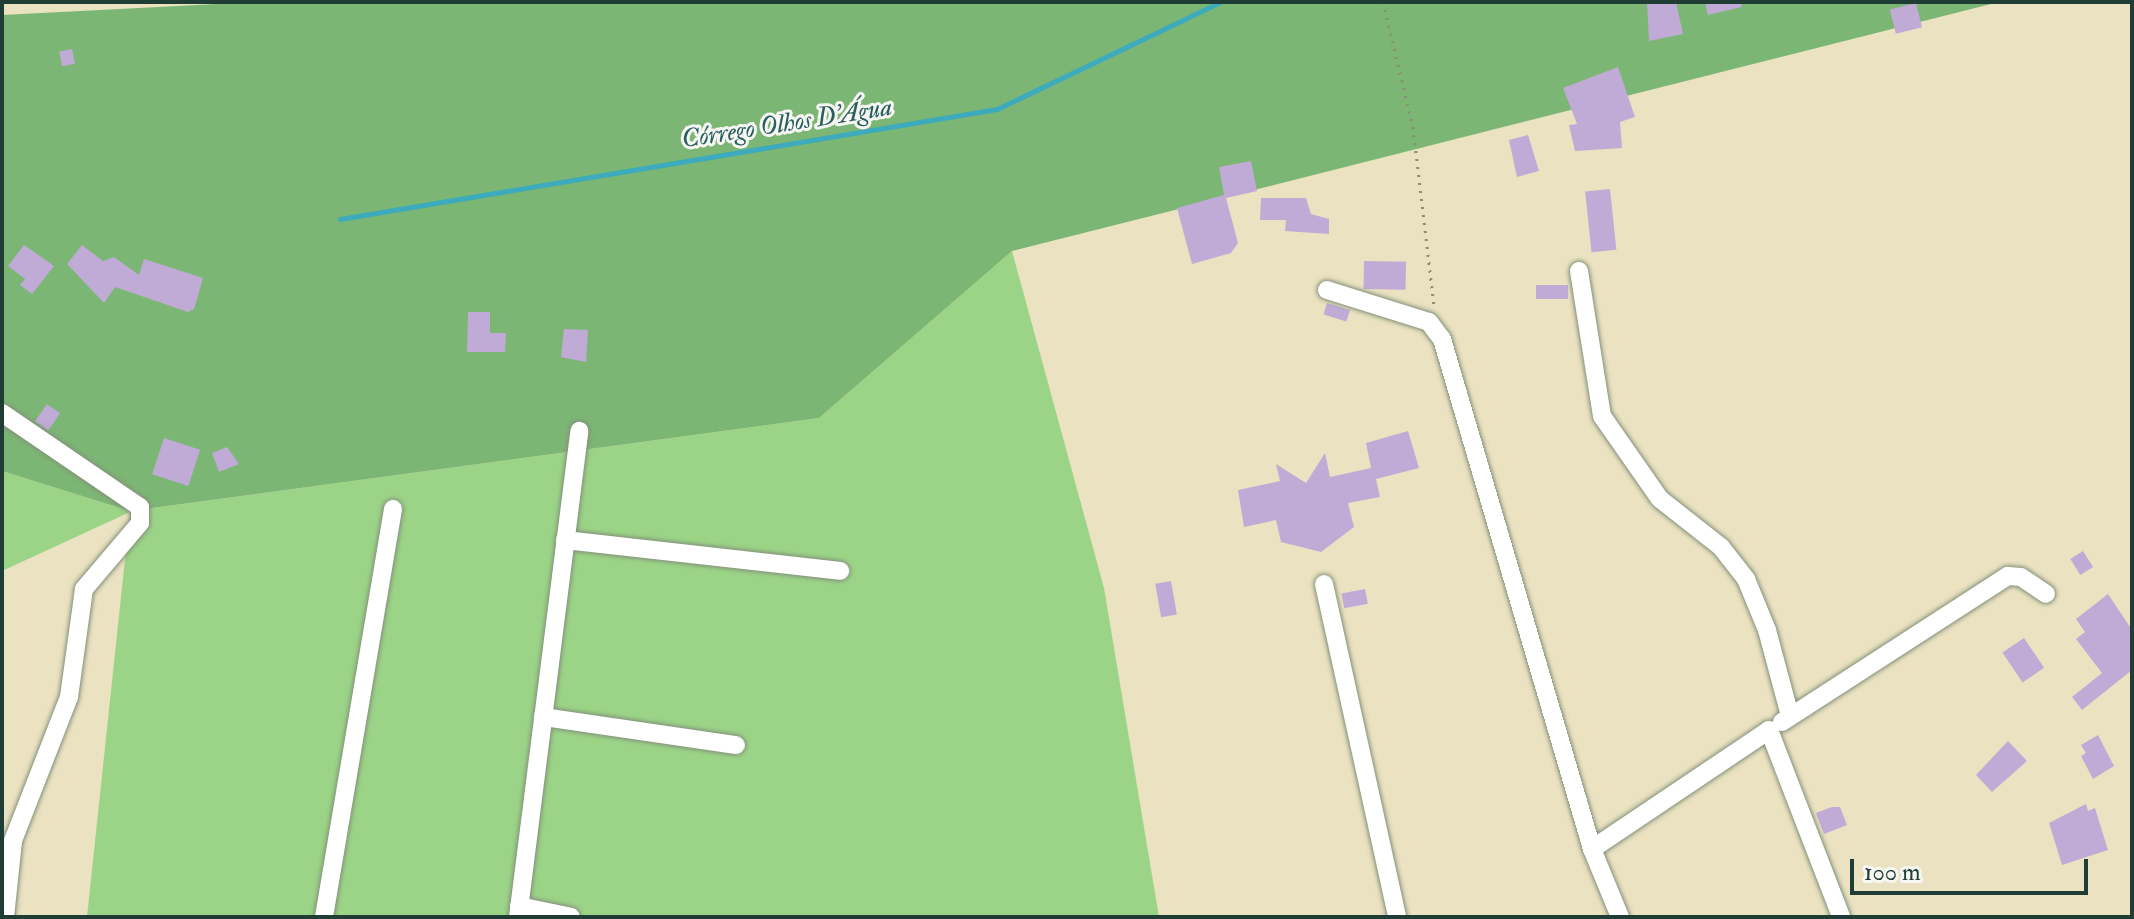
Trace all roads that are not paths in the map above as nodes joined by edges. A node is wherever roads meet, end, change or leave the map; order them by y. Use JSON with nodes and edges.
{"nodes":[{"id":1,"x":1579,"y":271,"type":"dead end"},
{"id":2,"x":1327,"y":290,"type":"dead end"},
{"id":3,"x":2,"y":413,"type":"edge"},
{"id":4,"x":579,"y":431,"type":"dead end"},
{"id":5,"x":393,"y":509,"type":"dead end"},
{"id":6,"x":565,"y":540,"type":"junction"},
{"id":7,"x":840,"y":571,"type":"dead end"},
{"id":8,"x":1324,"y":584,"type":"dead end"},
{"id":9,"x":2046,"y":594,"type":"dead end"},
{"id":10,"x":1790,"y":716,"type":"junction"},
{"id":11,"x":543,"y":717,"type":"junction"},
{"id":12,"x":1769,"y":730,"type":"junction"},
{"id":13,"x":736,"y":745,"type":"dead end"},
{"id":14,"x":1592,"y":849,"type":"junction"},
{"id":15,"x":519,"y":912,"type":"edge"},
{"id":16,"x":5,"y":917,"type":"edge"},
{"id":17,"x":324,"y":917,"type":"edge"},
{"id":18,"x":571,"y":917,"type":"edge"},
{"id":19,"x":1397,"y":917,"type":"edge"},
{"id":20,"x":1620,"y":917,"type":"edge"},
{"id":21,"x":1841,"y":917,"type":"edge"}],
"edges":[{"from":1,"to":10,"type":"street"},
{"from":2,"to":14,"type":"street"},
{"from":3,"to":16,"type":"street"},
{"from":4,"to":6,"type":"street"},
{"from":5,"to":17,"type":"street"},
{"from":6,"to":7,"type":"street"},
{"from":6,"to":11,"type":"street"},
{"from":8,"to":19,"type":"street"},
{"from":9,"to":10,"type":"street"},
{"from":10,"to":12,"type":"street"},
{"from":11,"to":13,"type":"street"},
{"from":11,"to":15,"type":"street"},
{"from":12,"to":14,"type":"street"},
{"from":12,"to":21,"type":"street"},
{"from":14,"to":20,"type":"street"},
{"from":15,"to":18,"type":"street"}]}
